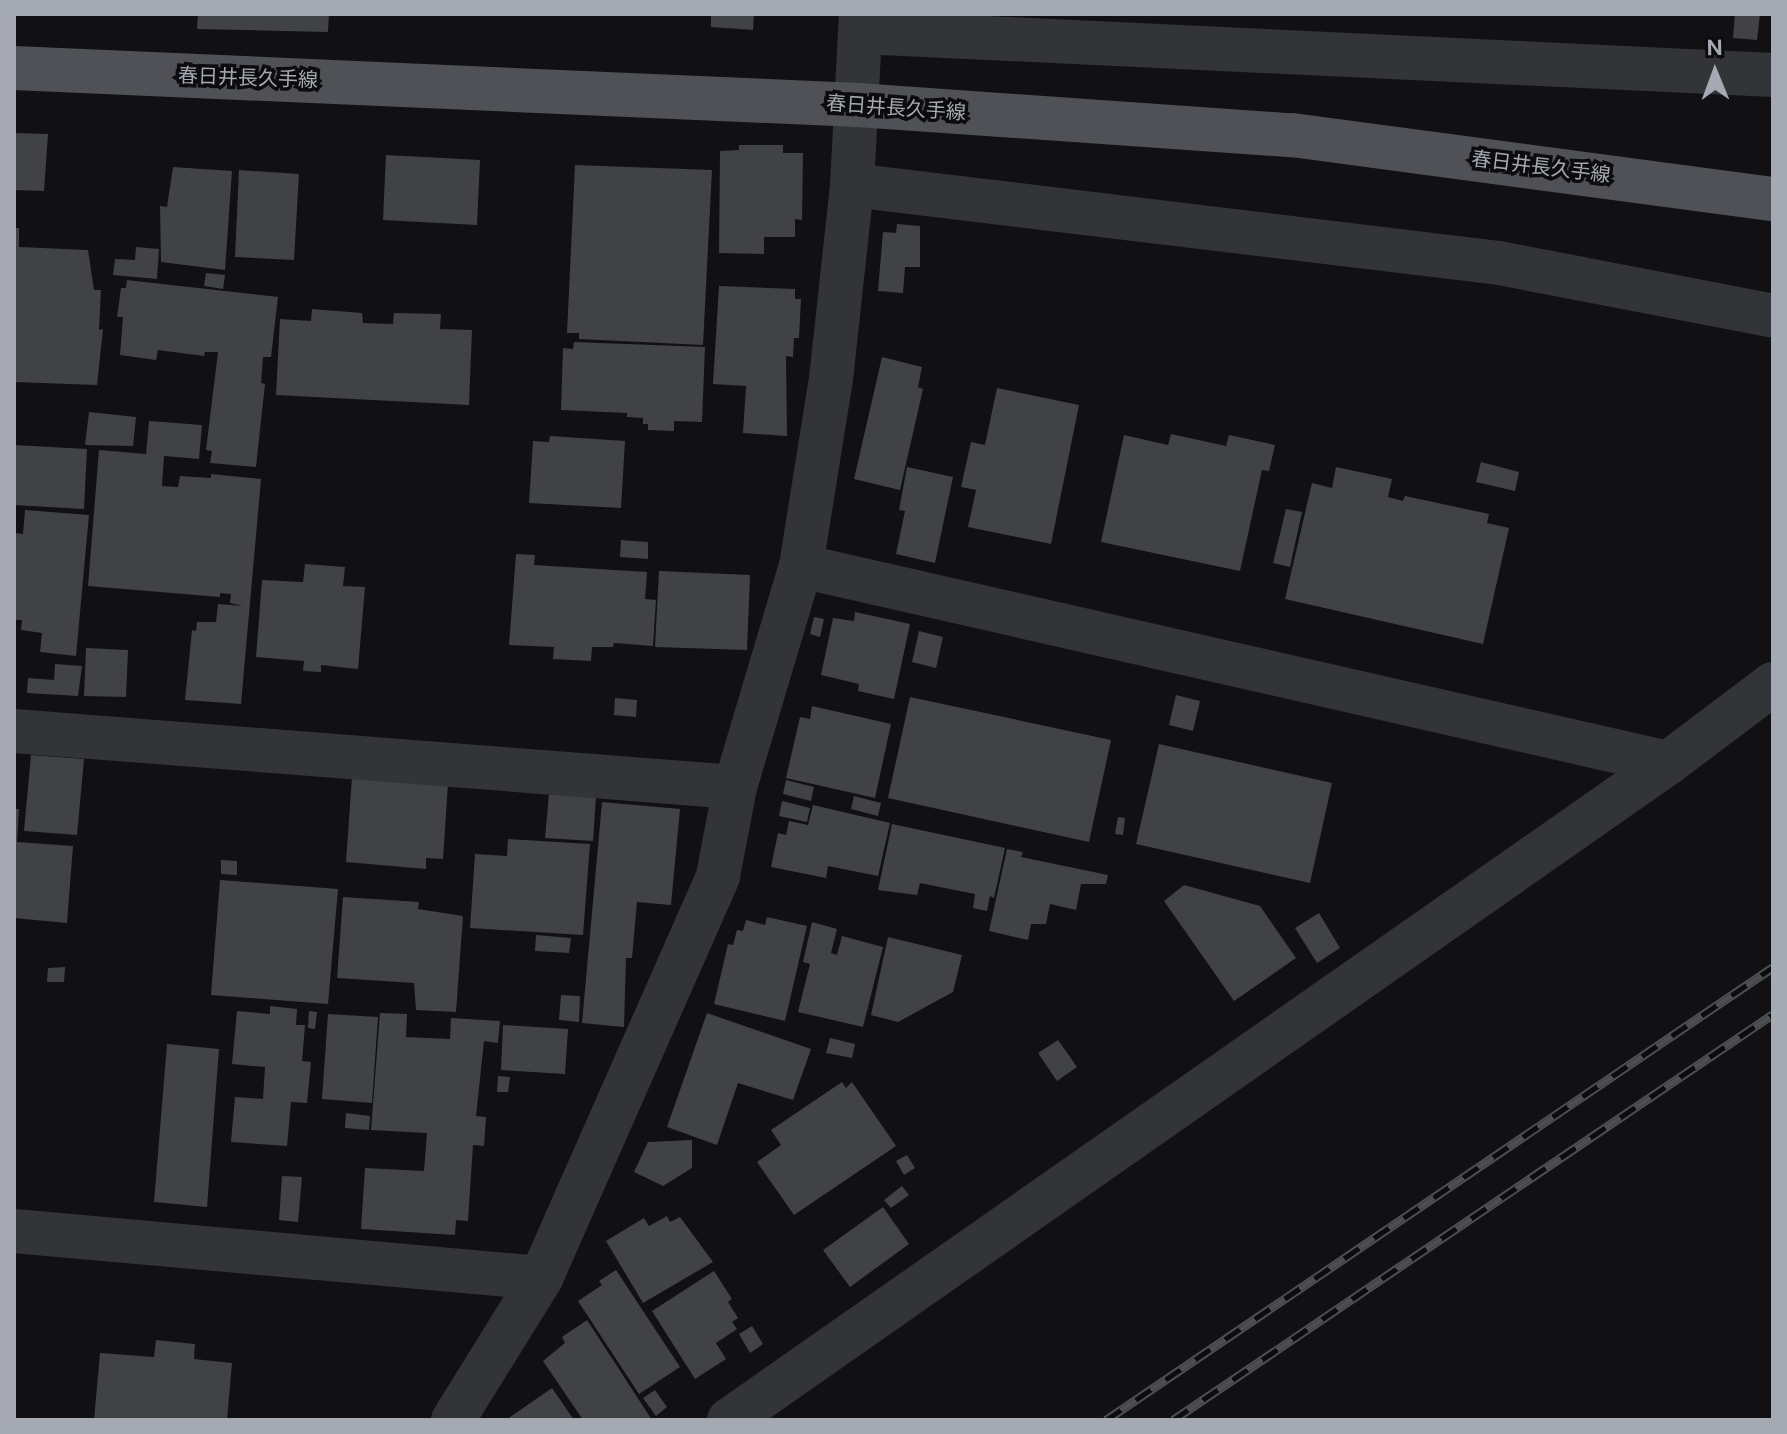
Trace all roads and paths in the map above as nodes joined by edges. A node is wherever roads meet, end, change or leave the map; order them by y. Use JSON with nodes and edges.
{"nodes":[{"id":1,"x":861,"y":23,"type":"edge"},
{"id":2,"x":14,"y":68,"type":"edge"},
{"id":3,"x":1773,"y":75,"type":"edge"},
{"id":4,"x":858,"y":105,"type":"junction"},
{"id":5,"x":852,"y":185,"type":"junction"},
{"id":6,"x":1773,"y":199,"type":"edge"},
{"id":7,"x":1773,"y":316,"type":"edge"},
{"id":8,"x":801,"y":566,"type":"junction"},
{"id":9,"x":1773,"y":684,"type":"edge"},
{"id":10,"x":14,"y":731,"type":"edge"},
{"id":11,"x":1668,"y":763,"type":"junction"},
{"id":12,"x":735,"y":787,"type":"junction"},
{"id":13,"x":14,"y":1231,"type":"edge"},
{"id":14,"x":541,"y":1278,"type":"junction"},
{"id":15,"x":453,"y":1420,"type":"edge"},
{"id":16,"x":729,"y":1420,"type":"edge"}],
"edges":[{"from":1,"to":3,"type":"street"},
{"from":1,"to":4,"type":"street"},
{"from":2,"to":4,"type":"main road","name":"春日井長久手線"},
{"from":4,"to":5,"type":"street"},
{"from":4,"to":6,"type":"main road","name":"春日井長久手線"},
{"from":5,"to":7,"type":"street"},
{"from":5,"to":8,"type":"street"},
{"from":8,"to":11,"type":"street"},
{"from":8,"to":12,"type":"street"},
{"from":9,"to":11,"type":"street"},
{"from":10,"to":12,"type":"street"},
{"from":11,"to":16,"type":"street"},
{"from":12,"to":14,"type":"street"},
{"from":13,"to":14,"type":"street"},
{"from":14,"to":15,"type":"street"}]}
